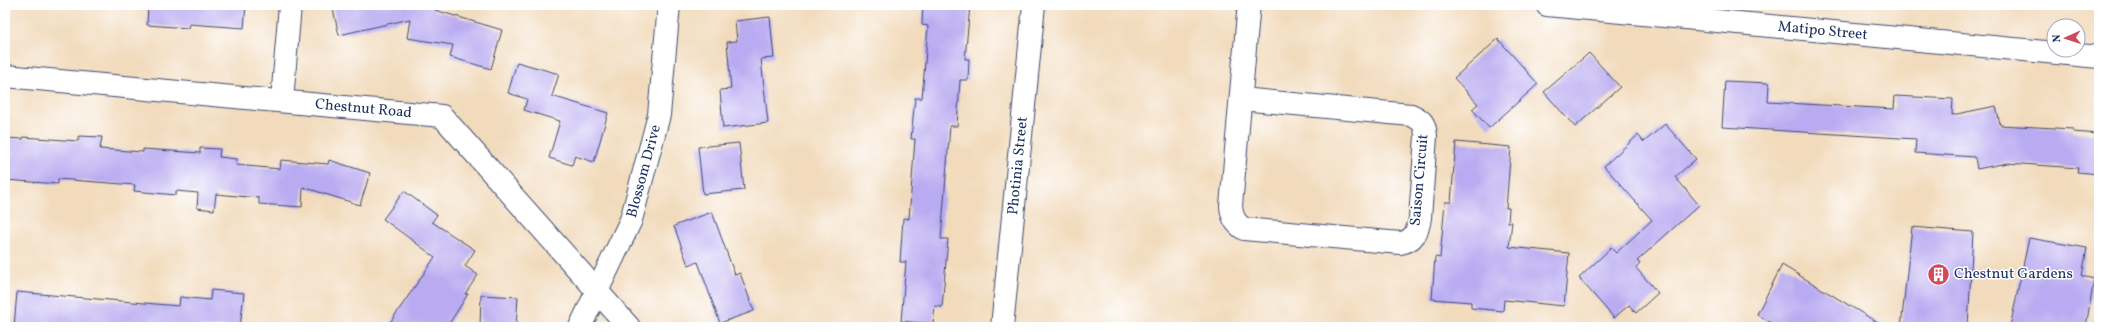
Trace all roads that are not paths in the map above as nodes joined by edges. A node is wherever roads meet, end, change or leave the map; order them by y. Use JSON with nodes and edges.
{"nodes":[{"id":1,"x":290,"y":5,"type":"edge"},
{"id":2,"x":669,"y":5,"type":"edge"},
{"id":3,"x":1034,"y":5,"type":"edge"},
{"id":4,"x":1249,"y":5,"type":"edge"},
{"id":5,"x":1548,"y":5,"type":"edge"},
{"id":6,"x":2099,"y":57,"type":"edge"},
{"id":7,"x":5,"y":76,"type":"edge"},
{"id":8,"x":1241,"y":99,"type":"junction"},
{"id":9,"x":282,"y":101,"type":"junction"},
{"id":10,"x":598,"y":292,"type":"junction"},
{"id":11,"x":580,"y":327,"type":"edge"},
{"id":12,"x":628,"y":327,"type":"edge"},
{"id":13,"x":1002,"y":327,"type":"edge"}],
"edges":[{"from":1,"to":9,"type":"street"},
{"from":2,"to":10,"type":"street","name":"Blossom Drive"},
{"from":3,"to":13,"type":"street","name":"Photinia Street"},
{"from":4,"to":8,"type":"street","name":"Saison Circuit"},
{"from":5,"to":6,"type":"street","name":"Matipo Street"},
{"from":7,"to":9,"type":"street","name":"Chestnut Road"},
{"from":8,"to":8,"type":"street","name":"Saison Circuit"},
{"from":9,"to":10,"type":"street","name":"Chestnut Road"},
{"from":10,"to":11,"type":"street","name":"Blossom Drive"},
{"from":10,"to":12,"type":"street","name":"Chestnut Road"}]}
